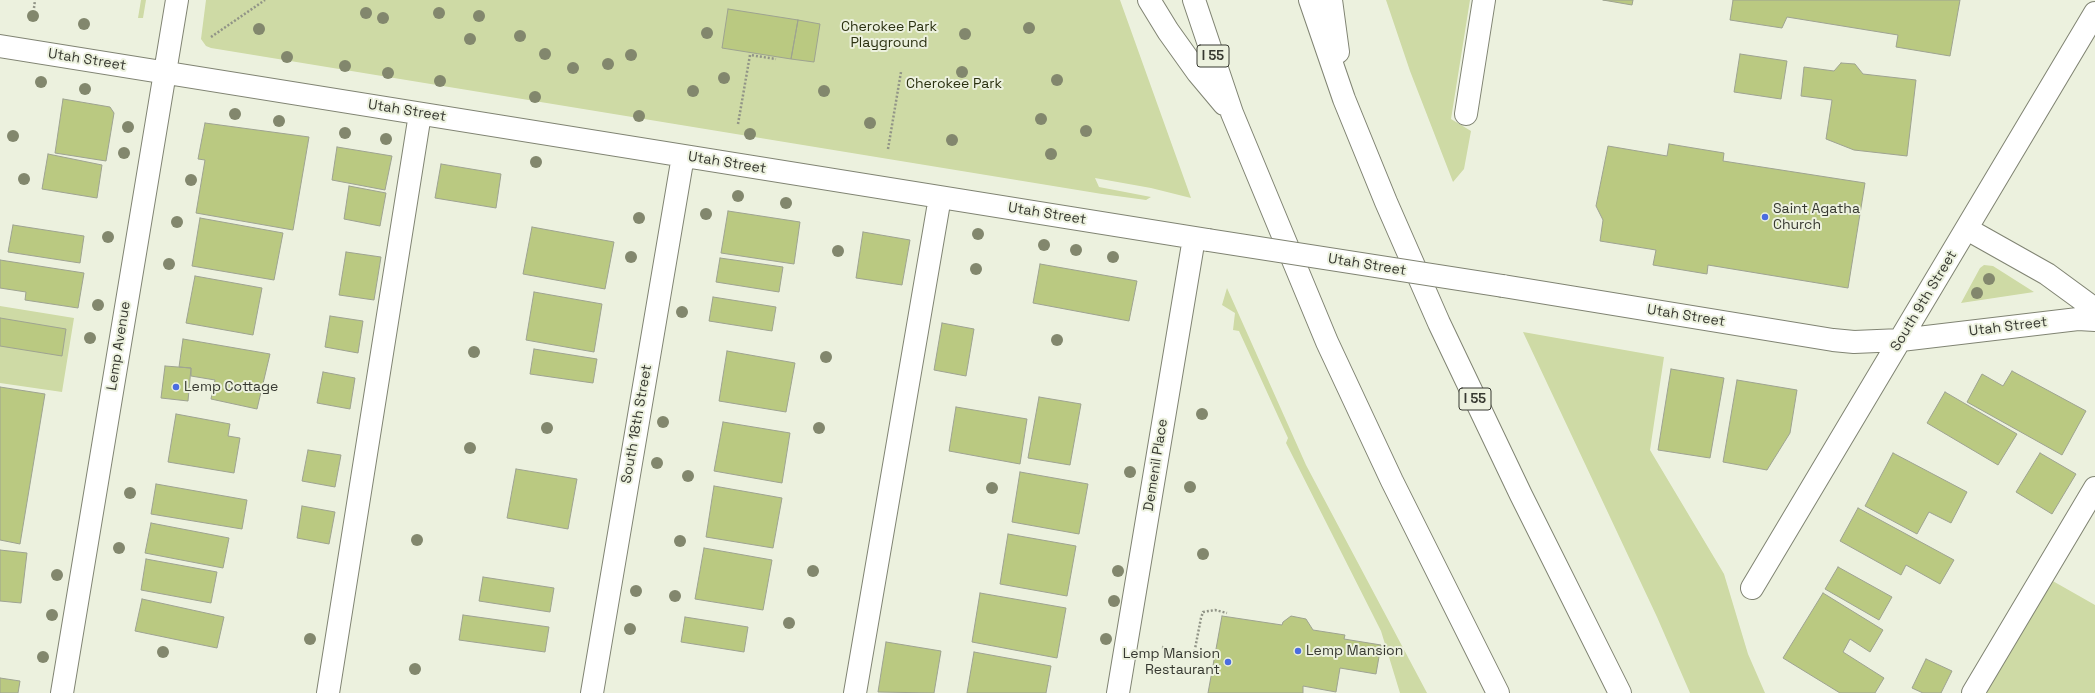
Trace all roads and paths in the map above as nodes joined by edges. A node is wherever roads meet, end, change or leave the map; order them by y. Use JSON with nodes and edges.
{"nodes":[{"id":1,"x":35,"y":0,"type":"edge"},
{"id":2,"x":177,"y":0,"type":"edge"},
{"id":3,"x":265,"y":0,"type":"edge"},
{"id":4,"x":1149,"y":0,"type":"edge"},
{"id":5,"x":1194,"y":0,"type":"edge"},
{"id":6,"x":1310,"y":0,"type":"edge"},
{"id":7,"x":1331,"y":0,"type":"edge"},
{"id":8,"x":1484,"y":0,"type":"edge"},
{"id":9,"x":34,"y":8,"type":"dead end"},
{"id":10,"x":2095,"y":13,"type":"edge"},
{"id":11,"x":211,"y":37,"type":"dead end"},
{"id":12,"x":0,"y":46,"type":"edge"},
{"id":13,"x":776,"y":59,"type":"dead end"},
{"id":14,"x":165,"y":72,"type":"junction"},
{"id":15,"x":901,"y":72,"type":"dead end"},
{"id":16,"x":1344,"y":99,"type":"junction"},
{"id":17,"x":1232,"y":113,"type":"junction"},
{"id":18,"x":420,"y":114,"type":"junction"},
{"id":19,"x":1466,"y":114,"type":"dead end"},
{"id":20,"x":738,"y":124,"type":"dead end"},
{"id":21,"x":888,"y":149,"type":"dead end"},
{"id":22,"x":683,"y":156,"type":"junction"},
{"id":23,"x":940,"y":197,"type":"junction"},
{"id":24,"x":1967,"y":229,"type":"junction"},
{"id":25,"x":1201,"y":239,"type":"junction"},
{"id":26,"x":2095,"y":309,"type":"edge"},
{"id":27,"x":2095,"y":320,"type":"edge"},
{"id":28,"x":1901,"y":340,"type":"junction"},
{"id":29,"x":2095,"y":488,"type":"edge"},
{"id":30,"x":1752,"y":588,"type":"dead end"},
{"id":31,"x":1227,"y":613,"type":"dead end"},
{"id":32,"x":1162,"y":647,"type":"dead end"},
{"id":33,"x":1194,"y":654,"type":"junction"},
{"id":34,"x":1215,"y":656,"type":"dead end"},
{"id":35,"x":62,"y":693,"type":"edge"},
{"id":36,"x":328,"y":693,"type":"edge"},
{"id":37,"x":592,"y":693,"type":"edge"},
{"id":38,"x":855,"y":693,"type":"edge"},
{"id":39,"x":1118,"y":693,"type":"edge"},
{"id":40,"x":1498,"y":693,"type":"edge"},
{"id":41,"x":1620,"y":693,"type":"edge"},
{"id":42,"x":1973,"y":693,"type":"edge"}],
"edges":[{"from":1,"to":9,"type":"path"},
{"from":2,"to":14,"type":"main road","name":"Lemp Avenue"},
{"from":3,"to":11,"type":"path"},
{"from":4,"to":17,"type":"main road"},
{"from":5,"to":17,"type":"main road","number":"I 55"},
{"from":6,"to":16,"type":"main road","number":"I 55"},
{"from":7,"to":16,"type":"main road"},
{"from":8,"to":19,"type":"main road"},
{"from":10,"to":24,"type":"main road","name":"South 9th Street"},
{"from":12,"to":14,"type":"main road","name":"Utah Street"},
{"from":13,"to":20,"type":"path"},
{"from":14,"to":18,"type":"main road","name":"Utah Street"},
{"from":14,"to":35,"type":"main road","name":"Lemp Avenue"},
{"from":15,"to":21,"type":"path"},
{"from":16,"to":41,"type":"main road","number":"I 55"},
{"from":17,"to":40,"type":"main road","number":"I 55"},
{"from":18,"to":22,"type":"main road","name":"Utah Street"},
{"from":18,"to":36,"type":"main road"},
{"from":22,"to":23,"type":"main road","name":"Utah Street"},
{"from":22,"to":37,"type":"main road","name":"South 18th Street"},
{"from":23,"to":25,"type":"main road","name":"Utah Street"},
{"from":23,"to":38,"type":"main road"},
{"from":24,"to":26,"type":"main road"},
{"from":24,"to":28,"type":"main road","name":"South 9th Street"},
{"from":25,"to":28,"type":"main road","name":"Utah Street","bridge":true},
{"from":25,"to":39,"type":"main road","name":"Demenil Place"},
{"from":27,"to":28,"type":"main road","name":"Utah Street"},
{"from":28,"to":30,"type":"main road","name":"South 9th Street"},
{"from":29,"to":42,"type":"main road"},
{"from":31,"to":33,"type":"path"},
{"from":32,"to":33,"type":"path"},
{"from":33,"to":34,"type":"path"}]}
